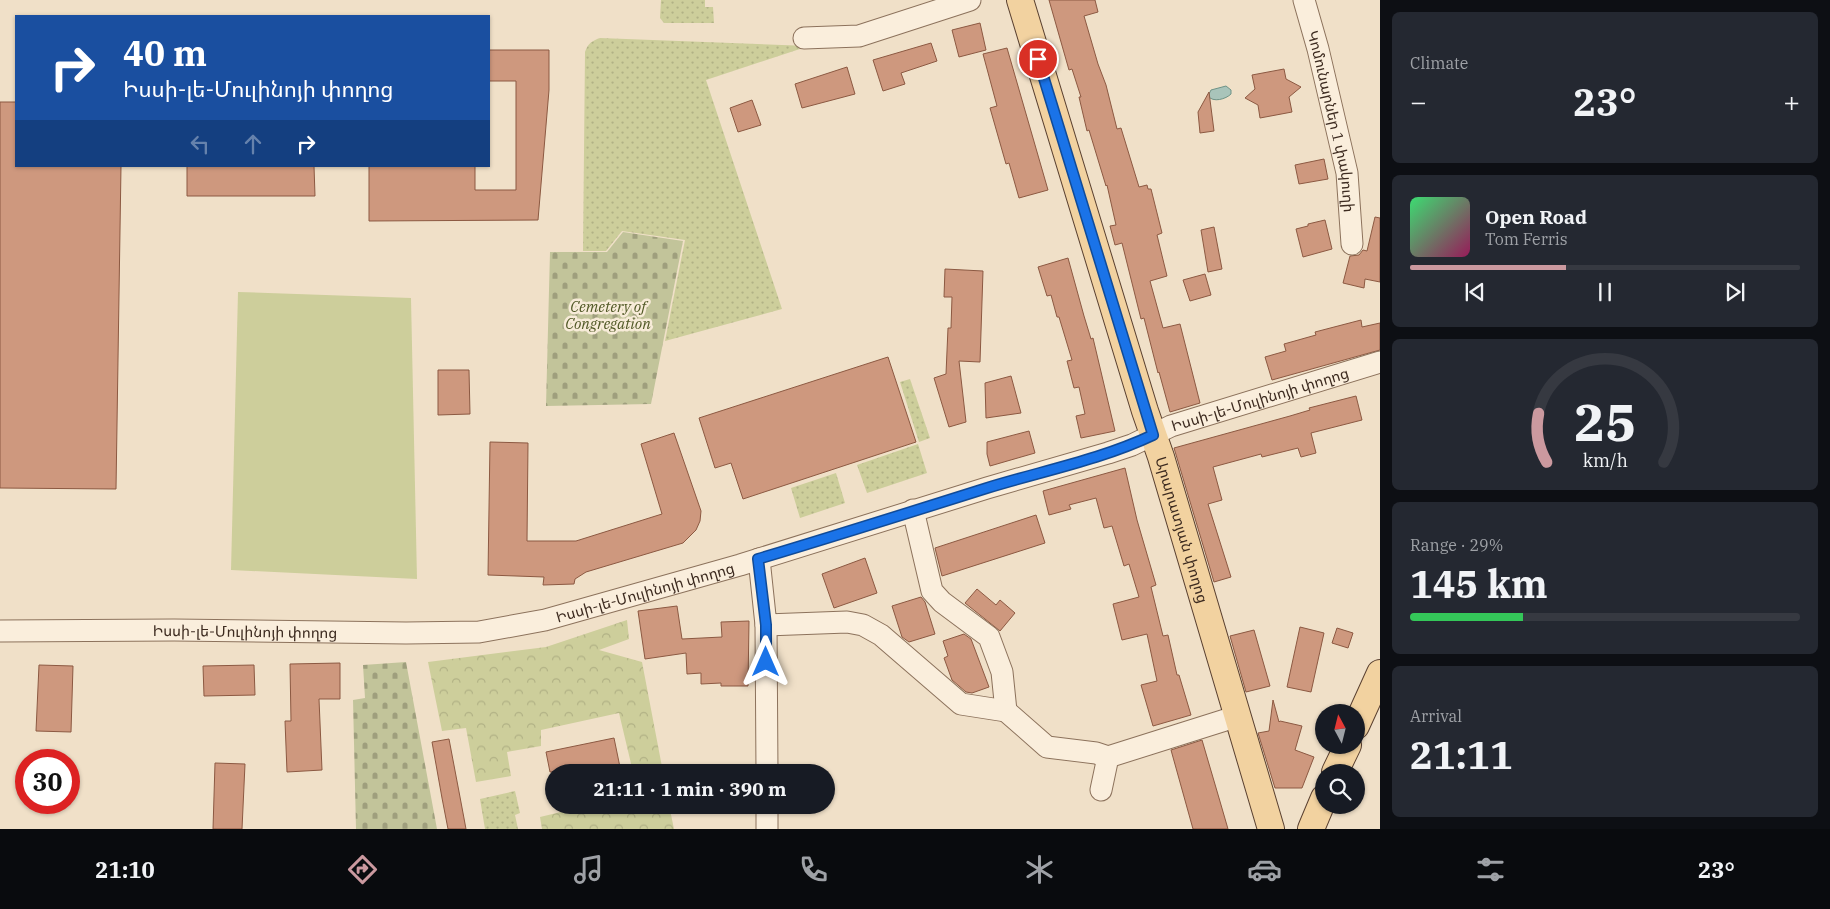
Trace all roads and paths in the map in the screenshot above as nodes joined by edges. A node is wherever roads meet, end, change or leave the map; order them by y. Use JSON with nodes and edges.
{"nodes":[{"id":1,"x":970,"y":0,"type":"edge"},
{"id":2,"x":1020,"y":0,"type":"edge"},
{"id":3,"x":1304,"y":0,"type":"edge"},
{"id":4,"x":804,"y":38,"type":"dead end"},
{"id":5,"x":1352,"y":244,"type":"dead end"},
{"id":6,"x":1380,"y":362,"type":"edge"},
{"id":7,"x":1153,"y":435,"type":"junction"},
{"id":8,"x":913,"y":510,"type":"junction"},
{"id":9,"x":758,"y":559,"type":"junction"},
{"id":10,"x":766,"y":625,"type":"junction"},
{"id":11,"x":0,"y":631,"type":"edge"},
{"id":12,"x":1380,"y":673,"type":"edge"},
{"id":13,"x":1365,"y":706,"type":"edge"},
{"id":14,"x":1006,"y":711,"type":"junction"},
{"id":15,"x":1238,"y":716,"type":"junction"},
{"id":16,"x":1108,"y":757,"type":"junction"},
{"id":17,"x":767,"y":764,"type":"edge"},
{"id":18,"x":1101,"y":790,"type":"dead end"},
{"id":19,"x":767,"y":814,"type":"edge"},
{"id":20,"x":1317,"y":814,"type":"edge"},
{"id":21,"x":767,"y":829,"type":"edge"},
{"id":22,"x":1271,"y":829,"type":"edge"},
{"id":23,"x":1310,"y":829,"type":"edge"}],
"edges":[{"from":1,"to":4,"type":"street"},
{"from":2,"to":7,"type":"main road","name":"Արարատյան փողոց"},
{"from":3,"to":5,"type":"street","name":"Կոմունարներ 1 փակուղի"},
{"from":6,"to":7,"type":"street","name":"Իսսի-լե-Մուլինոյի փողոց"},
{"from":7,"to":8,"type":"street","name":"Իսսի-լե-Մուլինոյի փողոց"},
{"from":7,"to":15,"type":"main road","name":"Արարատյան փողոց"},
{"from":8,"to":9,"type":"street","name":"Իսսի-լե-Մուլինոյի փողոց"},
{"from":8,"to":14,"type":"street"},
{"from":9,"to":10,"type":"street"},
{"from":9,"to":11,"type":"street","name":"Իսսի-լե-Մուլինոյի փողոց"},
{"from":10,"to":14,"type":"street"},
{"from":10,"to":17,"type":"street"},
{"from":12,"to":13,"type":"main road"},
{"from":14,"to":16,"type":"street"},
{"from":15,"to":16,"type":"street"},
{"from":15,"to":22,"type":"main road","name":"Արարատյան փողոց"},
{"from":16,"to":18,"type":"street"},
{"from":19,"to":21,"type":"street"},
{"from":20,"to":23,"type":"main road"}]}
